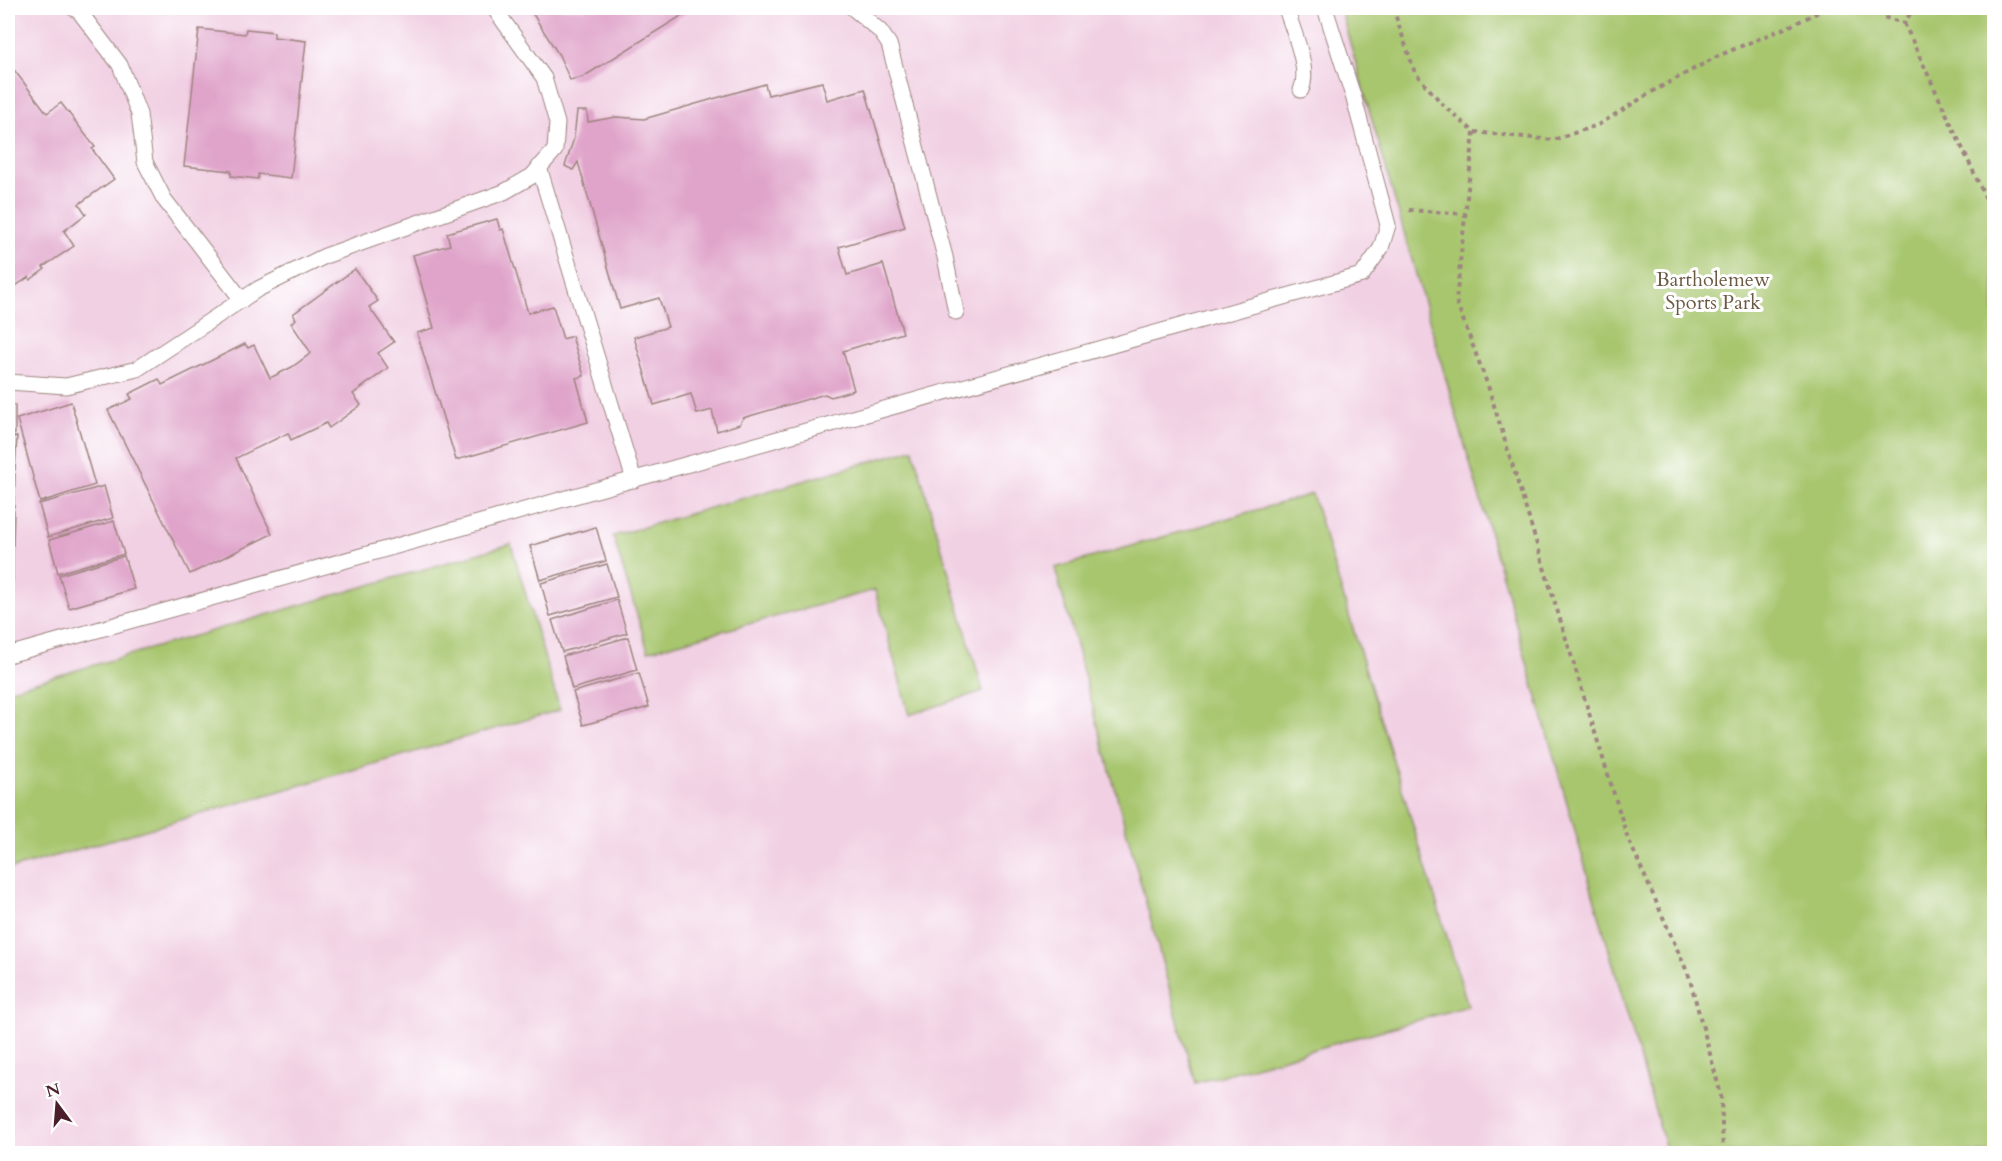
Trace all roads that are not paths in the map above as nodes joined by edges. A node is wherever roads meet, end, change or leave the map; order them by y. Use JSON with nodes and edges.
{"nodes":[{"id":1,"x":74,"y":8,"type":"edge"},
{"id":2,"x":494,"y":8,"type":"edge"},
{"id":3,"x":853,"y":8,"type":"edge"},
{"id":4,"x":1286,"y":8,"type":"edge"},
{"id":5,"x":1325,"y":8,"type":"edge"},
{"id":6,"x":1301,"y":90,"type":"dead end"},
{"id":7,"x":540,"y":167,"type":"junction"},
{"id":8,"x":242,"y":300,"type":"junction"},
{"id":9,"x":957,"y":312,"type":"dead end"},
{"id":10,"x":8,"y":382,"type":"edge"},
{"id":11,"x":634,"y":480,"type":"junction"},
{"id":12,"x":15,"y":650,"type":"edge"},
{"id":13,"x":8,"y":655,"type":"edge"}],
"edges":[{"from":1,"to":8,"type":"lane"},
{"from":2,"to":7,"type":"lane"},
{"from":3,"to":9,"type":"lane"},
{"from":4,"to":6,"type":"lane"},
{"from":5,"to":11,"type":"lane"},
{"from":7,"to":8,"type":"lane"},
{"from":7,"to":11,"type":"lane"},
{"from":8,"to":10,"type":"lane"},
{"from":11,"to":12,"type":"lane"},
{"from":12,"to":13,"type":"lane"}]}
